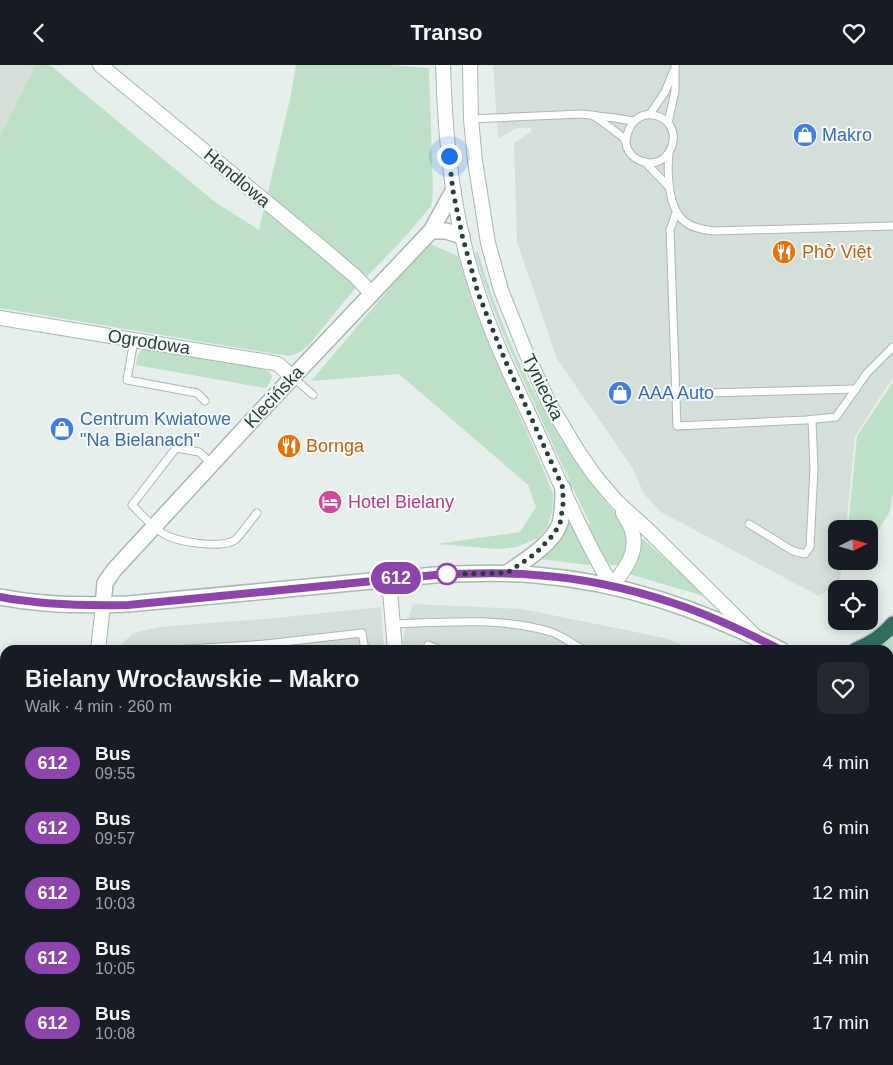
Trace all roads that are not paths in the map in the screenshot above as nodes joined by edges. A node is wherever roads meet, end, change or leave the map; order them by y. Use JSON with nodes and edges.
{"nodes":[{"id":1,"x":100,"y":65,"type":"edge"},
{"id":2,"x":443,"y":65,"type":"edge"},
{"id":3,"x":470,"y":65,"type":"edge"},
{"id":4,"x":675,"y":66,"type":"edge"},
{"id":5,"x":650,"y":114,"type":"junction"},
{"id":6,"x":592,"y":115,"type":"junction"},
{"id":7,"x":471,"y":119,"type":"junction"},
{"id":8,"x":633,"y":121,"type":"junction"},
{"id":9,"x":668,"y":123,"type":"junction"},
{"id":10,"x":626,"y":141,"type":"junction"},
{"id":11,"x":669,"y":153,"type":"junction"},
{"id":12,"x":645,"y":163,"type":"junction"},
{"id":13,"x":669,"y":187,"type":"junction"},
{"id":14,"x":453,"y":191,"type":"junction"},
{"id":15,"x":676,"y":213,"type":"junction"},
{"id":16,"x":893,"y":226,"type":"edge"},
{"id":17,"x":431,"y":231,"type":"junction"},
{"id":18,"x":462,"y":235,"type":"junction"},
{"id":19,"x":372,"y":294,"type":"junction"},
{"id":20,"x":0,"y":318,"type":"edge"},
{"id":21,"x":134,"y":339,"type":"junction"},
{"id":22,"x":893,"y":347,"type":"edge"},
{"id":23,"x":292,"y":377,"type":"junction"},
{"id":24,"x":856,"y":389,"type":"junction"},
{"id":25,"x":708,"y":393,"type":"dead end"},
{"id":26,"x":313,"y":395,"type":"dead end"},
{"id":27,"x":205,"y":401,"type":"dead end"},
{"id":28,"x":812,"y":420,"type":"junction"},
{"id":29,"x":212,"y":464,"type":"junction"},
{"id":30,"x":563,"y":488,"type":"junction"},
{"id":31,"x":617,"y":501,"type":"junction"},
{"id":32,"x":257,"y":513,"type":"dead end"},
{"id":33,"x":749,"y":524,"type":"dead end"},
{"id":34,"x":154,"y":527,"type":"junction"},
{"id":35,"x":507,"y":573,"type":"junction"},
{"id":36,"x":389,"y":579,"type":"junction"},
{"id":37,"x":612,"y":587,"type":"junction"},
{"id":38,"x":1,"y":600,"type":"edge"},
{"id":39,"x":104,"y":606,"type":"junction"},
{"id":40,"x":893,"y":624,"type":"edge"},
{"id":41,"x":393,"y":625,"type":"junction"},
{"id":42,"x":757,"y":638,"type":"junction"},
{"id":43,"x":99,"y":645,"type":"edge"},
{"id":44,"x":279,"y":645,"type":"edge"},
{"id":45,"x":363,"y":645,"type":"edge"},
{"id":46,"x":395,"y":645,"type":"edge"},
{"id":47,"x":573,"y":645,"type":"edge"},
{"id":48,"x":771,"y":645,"type":"edge"},
{"id":49,"x":867,"y":645,"type":"edge"}],
"edges":[{"from":1,"to":19,"type":"street","name":"Handlowa"},
{"from":2,"to":14,"type":"street","name":"Tyniecka"},
{"from":3,"to":7,"type":"street","name":"Tyniecka"},
{"from":4,"to":5,"type":"lane"},
{"from":4,"to":9,"type":"lane"},
{"from":5,"to":8,"type":"lane"},
{"from":5,"to":9,"type":"lane"},
{"from":6,"to":7,"type":"lane"},
{"from":6,"to":8,"type":"lane"},
{"from":6,"to":10,"type":"lane"},
{"from":7,"to":31,"type":"street","name":"Tyniecka"},
{"from":8,"to":10,"type":"lane"},
{"from":9,"to":11,"type":"lane"},
{"from":10,"to":12,"type":"lane"},
{"from":11,"to":12,"type":"lane"},
{"from":11,"to":13,"type":"lane"},
{"from":12,"to":13,"type":"lane"},
{"from":13,"to":15,"type":"lane"},
{"from":14,"to":17,"type":"main road","name":"Klecińska"},
{"from":14,"to":18,"type":"street","name":"Tyniecka"},
{"from":15,"to":16,"type":"lane"},
{"from":15,"to":28,"type":"lane"},
{"from":17,"to":18,"type":"main road"},
{"from":17,"to":19,"type":"main road","name":"Klecińska"},
{"from":18,"to":30,"type":"street","name":"Tyniecka"},
{"from":19,"to":23,"type":"main road","name":"Klecińska"},
{"from":20,"to":21,"type":"street","name":"Ogrodowa"},
{"from":21,"to":23,"type":"street","name":"Ogrodowa"},
{"from":21,"to":27,"type":"lane"},
{"from":22,"to":24,"type":"lane"},
{"from":23,"to":26,"type":"lane"},
{"from":23,"to":29,"type":"main road","name":"Klecińska"},
{"from":24,"to":25,"type":"lane"},
{"from":24,"to":28,"type":"lane"},
{"from":28,"to":33,"type":"lane"},
{"from":29,"to":34,"type":"main road","name":"Klecińska"},
{"from":29,"to":34,"type":"lane"},
{"from":30,"to":35,"type":"main road"},
{"from":30,"to":37,"type":"street","name":"Tyniecka"},
{"from":31,"to":37,"type":"street"},
{"from":31,"to":42,"type":"street","name":"Tyniecka"},
{"from":32,"to":34,"type":"lane"},
{"from":34,"to":39,"type":"main road","name":"Klecińska"},
{"from":35,"to":36,"type":"main road"},
{"from":35,"to":37,"type":"main road"},
{"from":36,"to":39,"type":"main road"},
{"from":36,"to":41,"type":"street"},
{"from":37,"to":42,"type":"main road"},
{"from":38,"to":39,"type":"main road"},
{"from":39,"to":43,"type":"street"},
{"from":40,"to":49,"type":"highway"},
{"from":41,"to":46,"type":"street"},
{"from":41,"to":47,"type":"lane"},
{"from":42,"to":48,"type":"main road"},
{"from":44,"to":45,"type":"lane"}]}
